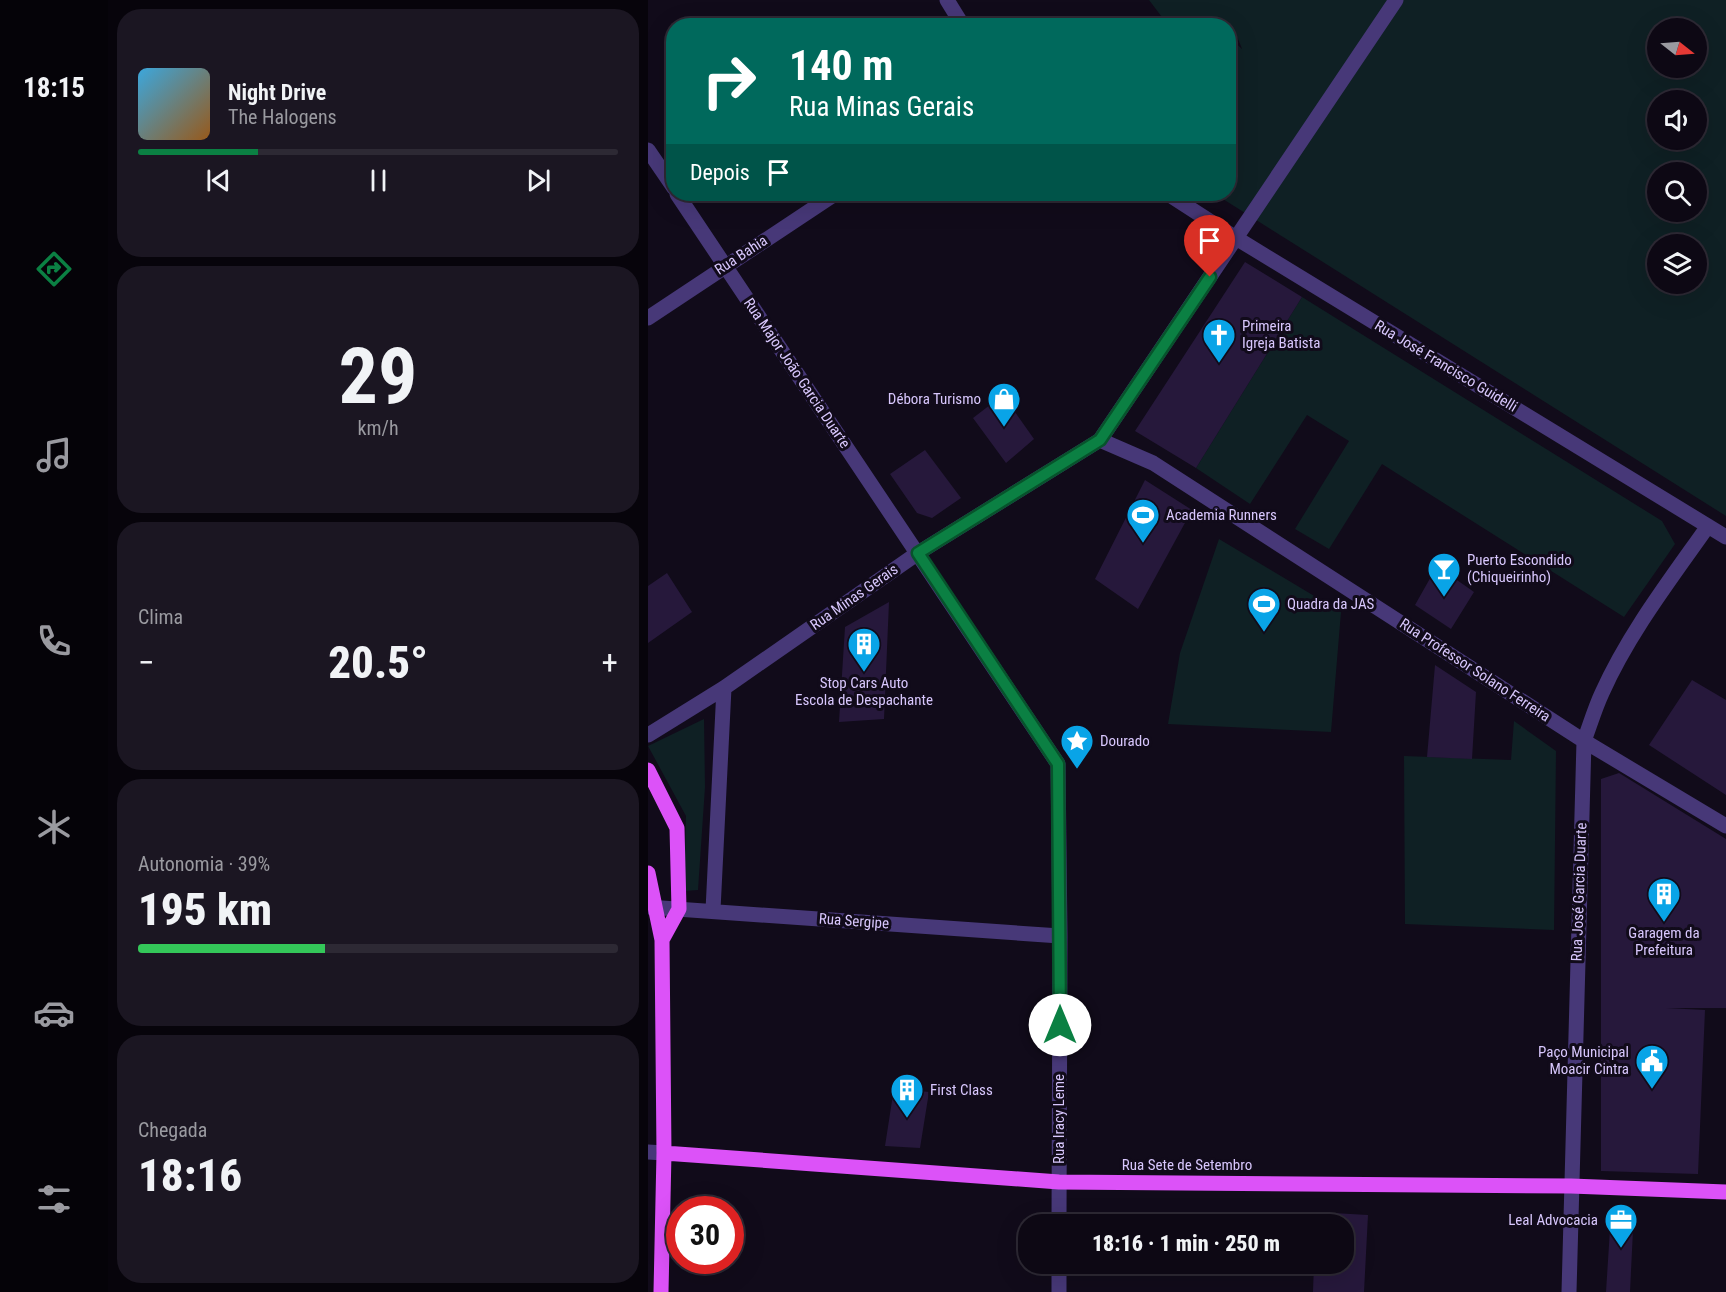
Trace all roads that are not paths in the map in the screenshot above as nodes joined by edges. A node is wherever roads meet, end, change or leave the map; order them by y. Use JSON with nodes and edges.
{"nodes":[{"id":1,"x":947,"y":0,"type":"edge"},
{"id":2,"x":1395,"y":0,"type":"edge"},
{"id":3,"x":958,"y":18,"type":"edge"},
{"id":4,"x":648,"y":150,"type":"edge"},
{"id":5,"x":666,"y":176,"type":"edge"},
{"id":6,"x":682,"y":201,"type":"edge"},
{"id":7,"x":824,"y":201,"type":"edge"},
{"id":8,"x":1179,"y":201,"type":"edge"},
{"id":9,"x":1236,"y":238,"type":"junction"},
{"id":10,"x":725,"y":265,"type":"junction"},
{"id":11,"x":648,"y":318,"type":"edge"},
{"id":12,"x":1100,"y":440,"type":"junction"},
{"id":13,"x":1708,"y":526,"type":"junction"},
{"id":14,"x":1726,"y":537,"type":"edge"},
{"id":15,"x":918,"y":553,"type":"junction"},
{"id":16,"x":724,"y":688,"type":"junction"},
{"id":17,"x":648,"y":735,"type":"edge"},
{"id":18,"x":1584,"y":741,"type":"junction"},
{"id":19,"x":648,"y":770,"type":"edge"},
{"id":20,"x":1726,"y":826,"type":"edge"},
{"id":21,"x":648,"y":873,"type":"edge"},
{"id":22,"x":651,"y":907,"type":"edge"},
{"id":23,"x":679,"y":909,"type":"junction"},
{"id":24,"x":713,"y":910,"type":"junction"},
{"id":25,"x":1060,"y":936,"type":"junction"},
{"id":26,"x":662,"y":940,"type":"junction"},
{"id":27,"x":648,"y":1152,"type":"edge"},
{"id":28,"x":664,"y":1153,"type":"junction"},
{"id":29,"x":1059,"y":1182,"type":"junction"},
{"id":30,"x":1571,"y":1186,"type":"junction"},
{"id":31,"x":1726,"y":1192,"type":"edge"},
{"id":32,"x":1059,"y":1214,"type":"edge"},
{"id":33,"x":1059,"y":1274,"type":"edge"},
{"id":34,"x":661,"y":1292,"type":"edge"},
{"id":35,"x":1059,"y":1292,"type":"edge"},
{"id":36,"x":1569,"y":1292,"type":"edge"}],
"edges":[{"from":1,"to":3,"type":"street"},
{"from":2,"to":9,"type":"street","name":"Rua Minas Gerais"},
{"from":4,"to":5,"type":"street"},
{"from":6,"to":10,"type":"street","name":"Rua Major João Garcia Duarte"},
{"from":7,"to":10,"type":"street","name":"Rua Bahia"},
{"from":8,"to":9,"type":"street","name":"Rua José Francisco Guidelli"},
{"from":9,"to":12,"type":"street","name":"Rua Minas Gerais"},
{"from":9,"to":13,"type":"street","name":"Rua José Francisco Guidelli"},
{"from":10,"to":11,"type":"street","name":"Rua Bahia"},
{"from":10,"to":15,"type":"street","name":"Rua Major João Garcia Duarte"},
{"from":12,"to":15,"type":"street","name":"Rua Minas Gerais"},
{"from":12,"to":18,"type":"street","name":"Rua Professor Solano Ferreira"},
{"from":13,"to":14,"type":"street","name":"Rua José Francisco Guidelli"},
{"from":13,"to":18,"type":"street","name":"Rua José Garcia Duarte"},
{"from":15,"to":16,"type":"street","name":"Rua Minas Gerais"},
{"from":15,"to":25,"type":"street","name":"Rua Iracy Leme"},
{"from":16,"to":17,"type":"street","name":"Rua Minas Gerais"},
{"from":16,"to":24,"type":"street"},
{"from":18,"to":20,"type":"street","name":"Rua Professor Solano Ferreira"},
{"from":18,"to":30,"type":"street","name":"Rua José Garcia Duarte"},
{"from":19,"to":23,"type":"main road"},
{"from":21,"to":22,"type":"main road"},
{"from":22,"to":23,"type":"street","name":"Rua Sergipe"},
{"from":22,"to":26,"type":"main road"},
{"from":23,"to":24,"type":"street","name":"Rua Sergipe"},
{"from":23,"to":26,"type":"main road"},
{"from":24,"to":25,"type":"street","name":"Rua Sergipe"},
{"from":25,"to":29,"type":"street","name":"Rua Iracy Leme"},
{"from":26,"to":28,"type":"main road"},
{"from":27,"to":28,"type":"street","name":"Rua Sete de Setembro"},
{"from":28,"to":29,"type":"main road","name":"Rua Sete de Setembro"},
{"from":28,"to":34,"type":"main road"},
{"from":29,"to":30,"type":"main road","name":"Rua Sete de Setembro"},
{"from":29,"to":32,"type":"street","name":"Rua Iracy Leme"},
{"from":30,"to":31,"type":"main road","name":"Rua Sete de Setembro"},
{"from":30,"to":36,"type":"street","name":"Rua José Garcia Duarte"},
{"from":33,"to":35,"type":"street"}]}
